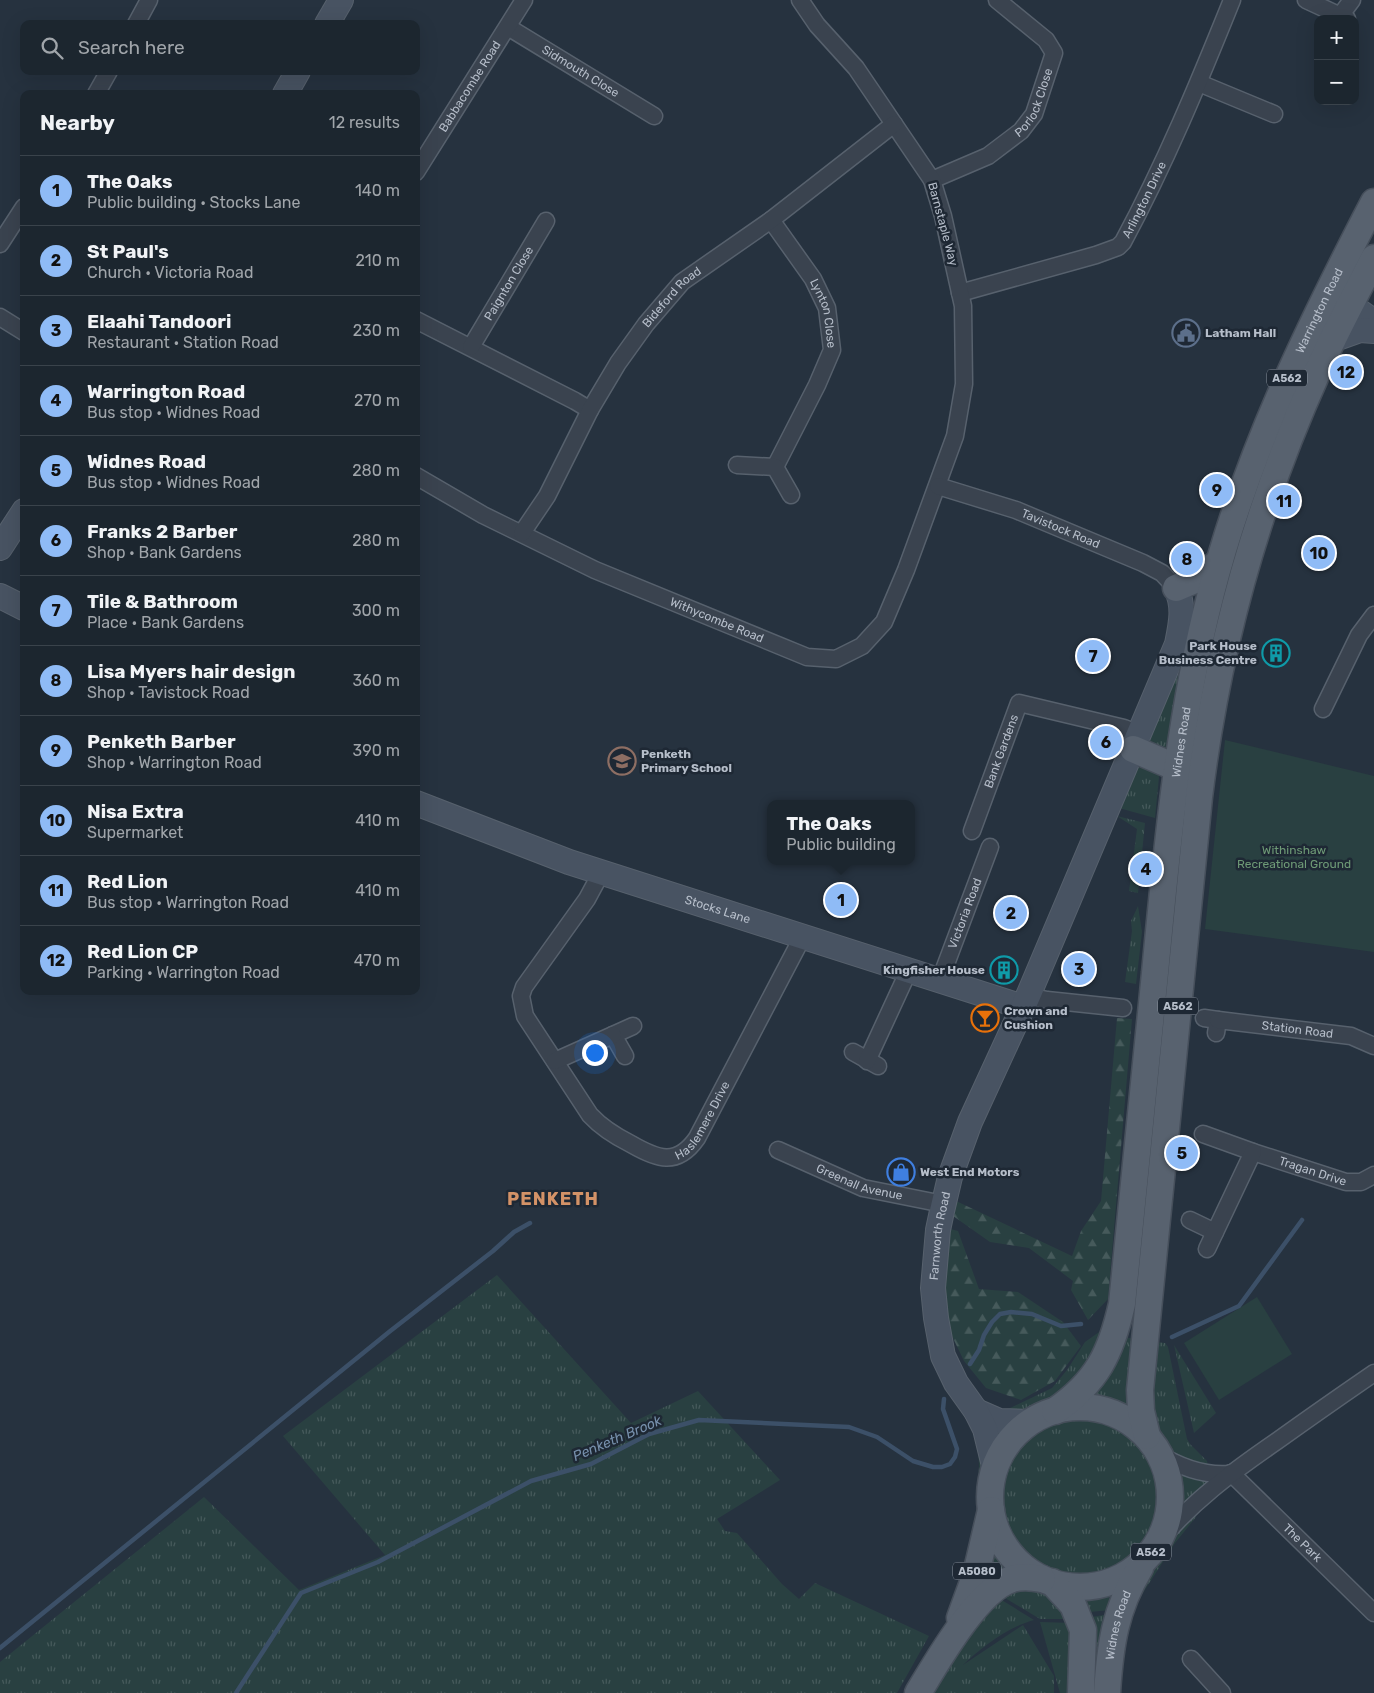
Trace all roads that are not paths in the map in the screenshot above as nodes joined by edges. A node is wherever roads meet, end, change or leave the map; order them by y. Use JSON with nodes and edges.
{"nodes":[{"id":1,"x":149,"y":0,"type":"edge"},
{"id":2,"x":341,"y":0,"type":"edge"},
{"id":3,"x":524,"y":0,"type":"edge"},
{"id":4,"x":800,"y":0,"type":"edge"},
{"id":5,"x":997,"y":0,"type":"edge"},
{"id":6,"x":1232,"y":0,"type":"edge"},
{"id":7,"x":1306,"y":0,"type":"edge"},
{"id":8,"x":1352,"y":0,"type":"edge"},
{"id":9,"x":1339,"y":15,"type":"edge"},
{"id":10,"x":1350,"y":15,"type":"edge"},
{"id":11,"x":138,"y":20,"type":"edge"},
{"id":12,"x":329,"y":20,"type":"edge"},
{"id":13,"x":508,"y":27,"type":"junction"},
{"id":14,"x":107,"y":75,"type":"edge"},
{"id":15,"x":296,"y":75,"type":"edge"},
{"id":16,"x":1198,"y":82,"type":"junction"},
{"id":17,"x":98,"y":90,"type":"edge"},
{"id":18,"x":287,"y":90,"type":"edge"},
{"id":19,"x":1274,"y":114,"type":"dead end"},
{"id":20,"x":654,"y":116,"type":"dead end"},
{"id":21,"x":894,"y":124,"type":"junction"},
{"id":22,"x":420,"y":166,"type":"edge"},
{"id":23,"x":932,"y":180,"type":"junction"},
{"id":24,"x":1374,"y":202,"type":"edge"},
{"id":25,"x":20,"y":213,"type":"edge"},
{"id":26,"x":546,"y":220,"type":"dead end"},
{"id":27,"x":771,"y":220,"type":"junction"},
{"id":28,"x":0,"y":244,"type":"edge"},
{"id":29,"x":1374,"y":258,"type":"edge"},
{"id":30,"x":960,"y":293,"type":"junction"},
{"id":31,"x":1350,"y":306,"type":"junction"},
{"id":32,"x":0,"y":317,"type":"edge"},
{"id":33,"x":1314,"y":318,"type":"junction"},
{"id":34,"x":420,"y":322,"type":"edge"},
{"id":35,"x":1374,"y":324,"type":"edge"},
{"id":36,"x":20,"y":330,"type":"edge"},
{"id":37,"x":1374,"y":331,"type":"edge"},
{"id":38,"x":1332,"y":340,"type":"junction"},
{"id":39,"x":471,"y":347,"type":"junction"},
{"id":40,"x":590,"y":410,"type":"junction"},
{"id":41,"x":738,"y":465,"type":"dead end"},
{"id":42,"x":775,"y":467,"type":"junction"},
{"id":43,"x":420,"y":478,"type":"edge"},
{"id":44,"x":938,"y":486,"type":"junction"},
{"id":45,"x":791,"y":495,"type":"dead end"},
{"id":46,"x":20,"y":517,"type":"edge"},
{"id":47,"x":522,"y":533,"type":"junction"},
{"id":48,"x":0,"y":548,"type":"edge"},
{"id":49,"x":1219,"y":562,"type":"junction"},
{"id":50,"x":1241,"y":579,"type":"joint"},
{"id":51,"x":1176,"y":588,"type":"junction"},
{"id":52,"x":0,"y":596,"type":"edge"},
{"id":53,"x":20,"y":606,"type":"edge"},
{"id":54,"x":1374,"y":615,"type":"edge"},
{"id":55,"x":1323,"y":709,"type":"dead end"},
{"id":56,"x":1136,"y":741,"type":"junction"},
{"id":57,"x":1177,"y":768,"type":"junction"},
{"id":58,"x":420,"y":805,"type":"edge"},
{"id":59,"x":972,"y":831,"type":"dead end"},
{"id":60,"x":990,"y":846,"type":"dead end"},
{"id":61,"x":601,"y":873,"type":"junction"},
{"id":62,"x":803,"y":936,"type":"junction"},
{"id":63,"x":909,"y":970,"type":"junction"},
{"id":64,"x":940,"y":980,"type":"junction"},
{"id":65,"x":1026,"y":1001,"type":"junction"},
{"id":66,"x":1123,"y":1008,"type":"dead end"},
{"id":67,"x":1213,"y":1024,"type":"dead end"},
{"id":68,"x":633,"y":1026,"type":"dead end"},
{"id":69,"x":613,"y":1035,"type":"junction"},
{"id":70,"x":1374,"y":1046,"type":"edge"},
{"id":71,"x":853,"y":1052,"type":"dead end"},
{"id":72,"x":626,"y":1056,"type":"dead end"},
{"id":73,"x":554,"y":1061,"type":"junction"},
{"id":74,"x":1203,"y":1134,"type":"dead end"},
{"id":75,"x":778,"y":1150,"type":"dead end"},
{"id":76,"x":1253,"y":1152,"type":"junction"},
{"id":77,"x":1374,"y":1175,"type":"edge"},
{"id":78,"x":943,"y":1204,"type":"junction"},
{"id":79,"x":1190,"y":1220,"type":"dead end"},
{"id":80,"x":1215,"y":1232,"type":"junction"},
{"id":81,"x":1206,"y":1249,"type":"dead end"},
{"id":82,"x":1374,"y":1373,"type":"edge"},
{"id":83,"x":976,"y":1411,"type":"junction"},
{"id":84,"x":1055,"y":1411,"type":"junction"},
{"id":85,"x":1031,"y":1422,"type":"junction"},
{"id":86,"x":1152,"y":1444,"type":"junction"},
{"id":87,"x":995,"y":1470,"type":"junction"},
{"id":88,"x":1230,"y":1474,"type":"junction"},
{"id":89,"x":992,"y":1506,"type":"junction"},
{"id":90,"x":1149,"y":1554,"type":"junction"},
{"id":91,"x":1047,"y":1581,"type":"junction"},
{"id":92,"x":1374,"y":1613,"type":"edge"},
{"id":93,"x":955,"y":1633,"type":"junction"},
{"id":94,"x":1191,"y":1659,"type":"dead end"},
{"id":95,"x":918,"y":1693,"type":"edge"},
{"id":96,"x":1082,"y":1693,"type":"edge"},
{"id":97,"x":1107,"y":1693,"type":"edge"},
{"id":98,"x":1222,"y":1693,"type":"edge"}],
"edges":[{"from":1,"to":11,"type":"street"},
{"from":2,"to":12,"type":"street"},
{"from":3,"to":13,"type":"street","name":"Babbacombe Road"},
{"from":4,"to":21,"type":"street","name":"Barnstaple Way"},
{"from":5,"to":23,"type":"street","name":"Porlock Close"},
{"from":6,"to":16,"type":"street","name":"Arlington Drive"},
{"from":7,"to":9,"type":"street"},
{"from":8,"to":10,"type":"street"},
{"from":13,"to":20,"type":"street","name":"Sidmouth Close"},
{"from":13,"to":22,"type":"street","name":"Babbacombe Road"},
{"from":14,"to":17,"type":"street"},
{"from":15,"to":18,"type":"street"},
{"from":16,"to":19,"type":"street"},
{"from":16,"to":30,"type":"street","name":"Arlington Drive"},
{"from":21,"to":23,"type":"street","name":"Barnstaple Way"},
{"from":21,"to":27,"type":"street","name":"Bideford Road"},
{"from":23,"to":30,"type":"street","name":"Barnstaple Way"},
{"from":24,"to":33,"type":"main road","name":"Warrington Road","number":"A562"},
{"from":25,"to":28,"type":"street"},
{"from":26,"to":39,"type":"street","name":"Paignton Close"},
{"from":27,"to":40,"type":"street","name":"Bideford Road"},
{"from":27,"to":42,"type":"street","name":"Lynton Close"},
{"from":29,"to":31,"type":"main road","name":"Warrington Road","number":"A562"},
{"from":30,"to":44,"type":"street","name":"Barnstaple Way"},
{"from":31,"to":33,"type":"street"},
{"from":31,"to":35,"type":"street"},
{"from":31,"to":38,"type":"main road","name":"Warrington Road","number":"A562"},
{"from":32,"to":36,"type":"street"},
{"from":33,"to":49,"type":"main road","name":"Warrington Road","number":"A562"},
{"from":34,"to":39,"type":"street"},
{"from":37,"to":38,"type":"street"},
{"from":38,"to":50,"type":"main road","name":"Warrington Road","number":"A562"},
{"from":39,"to":40,"type":"street"},
{"from":40,"to":47,"type":"street","name":"Bideford Road"},
{"from":41,"to":42,"type":"street"},
{"from":42,"to":45,"type":"street"},
{"from":43,"to":47,"type":"street","name":"Withycombe Road"},
{"from":44,"to":47,"type":"street","name":"Withycombe Road"},
{"from":44,"to":51,"type":"street","name":"Tavistock Road"},
{"from":46,"to":48,"type":"street"},
{"from":49,"to":51,"type":"main road"},
{"from":49,"to":57,"type":"main road","name":"Widnes Road","number":"A562"},
{"from":50,"to":86,"type":"main road","name":"Widnes Road","number":"A562"},
{"from":51,"to":56,"type":"street"},
{"from":52,"to":53,"type":"street"},
{"from":54,"to":55,"type":"street"},
{"from":56,"to":57,"type":"main road"},
{"from":56,"to":59,"type":"street","name":"Bank Gardens"},
{"from":56,"to":65,"type":"street"},
{"from":57,"to":84,"type":"main road","name":"Widnes Road","number":"A562"},
{"from":58,"to":61,"type":"street","name":"Stocks Lane"},
{"from":60,"to":64,"type":"street","name":"Victoria Road"},
{"from":61,"to":62,"type":"street","name":"Stocks Lane"},
{"from":61,"to":73,"type":"street","name":"Haslemere Drive"},
{"from":62,"to":63,"type":"street","name":"Stocks Lane"},
{"from":62,"to":73,"type":"street","name":"Haslemere Drive"},
{"from":63,"to":64,"type":"street","name":"Stocks Lane"},
{"from":63,"to":71,"type":"street"},
{"from":64,"to":65,"type":"street","name":"Stocks Lane"},
{"from":65,"to":66,"type":"street"},
{"from":65,"to":78,"type":"street","name":"Farnworth Road"},
{"from":67,"to":70,"type":"street","name":"Station Road"},
{"from":68,"to":69,"type":"street"},
{"from":69,"to":72,"type":"street"},
{"from":69,"to":73,"type":"street"},
{"from":74,"to":76,"type":"street","name":"Tragan Drive"},
{"from":75,"to":78,"type":"street","name":"Greenall Avenue"},
{"from":76,"to":77,"type":"street","name":"Tragan Drive"},
{"from":76,"to":80,"type":"street"},
{"from":78,"to":83,"type":"street","name":"Farnworth Road"},
{"from":79,"to":80,"type":"street"},
{"from":80,"to":81,"type":"street"},
{"from":82,"to":88,"type":"street"},
{"from":83,"to":85,"type":"street"},
{"from":83,"to":87,"type":"street","name":"Farnworth Road"},
{"from":84,"to":85,"type":"main road","number":"A562"},
{"from":84,"to":86,"type":"main road","number":"A562"},
{"from":85,"to":87,"type":"main road","number":"A562"},
{"from":86,"to":88,"type":"street"},
{"from":86,"to":90,"type":"main road","number":"A562"},
{"from":87,"to":89,"type":"main road","number":"A562"},
{"from":88,"to":90,"type":"street"},
{"from":88,"to":92,"type":"street","name":"The Park"},
{"from":89,"to":91,"type":"main road","number":"A562"},
{"from":89,"to":93,"type":"main road","number":"A5080"},
{"from":90,"to":91,"type":"main road","number":"A562"},
{"from":90,"to":97,"type":"main road","name":"Widnes Road","number":"A562"},
{"from":91,"to":93,"type":"main road","number":"A5080"},
{"from":91,"to":96,"type":"main road","number":"A562"},
{"from":93,"to":95,"type":"main road","number":"A5080"},
{"from":94,"to":98,"type":"street"}]}
